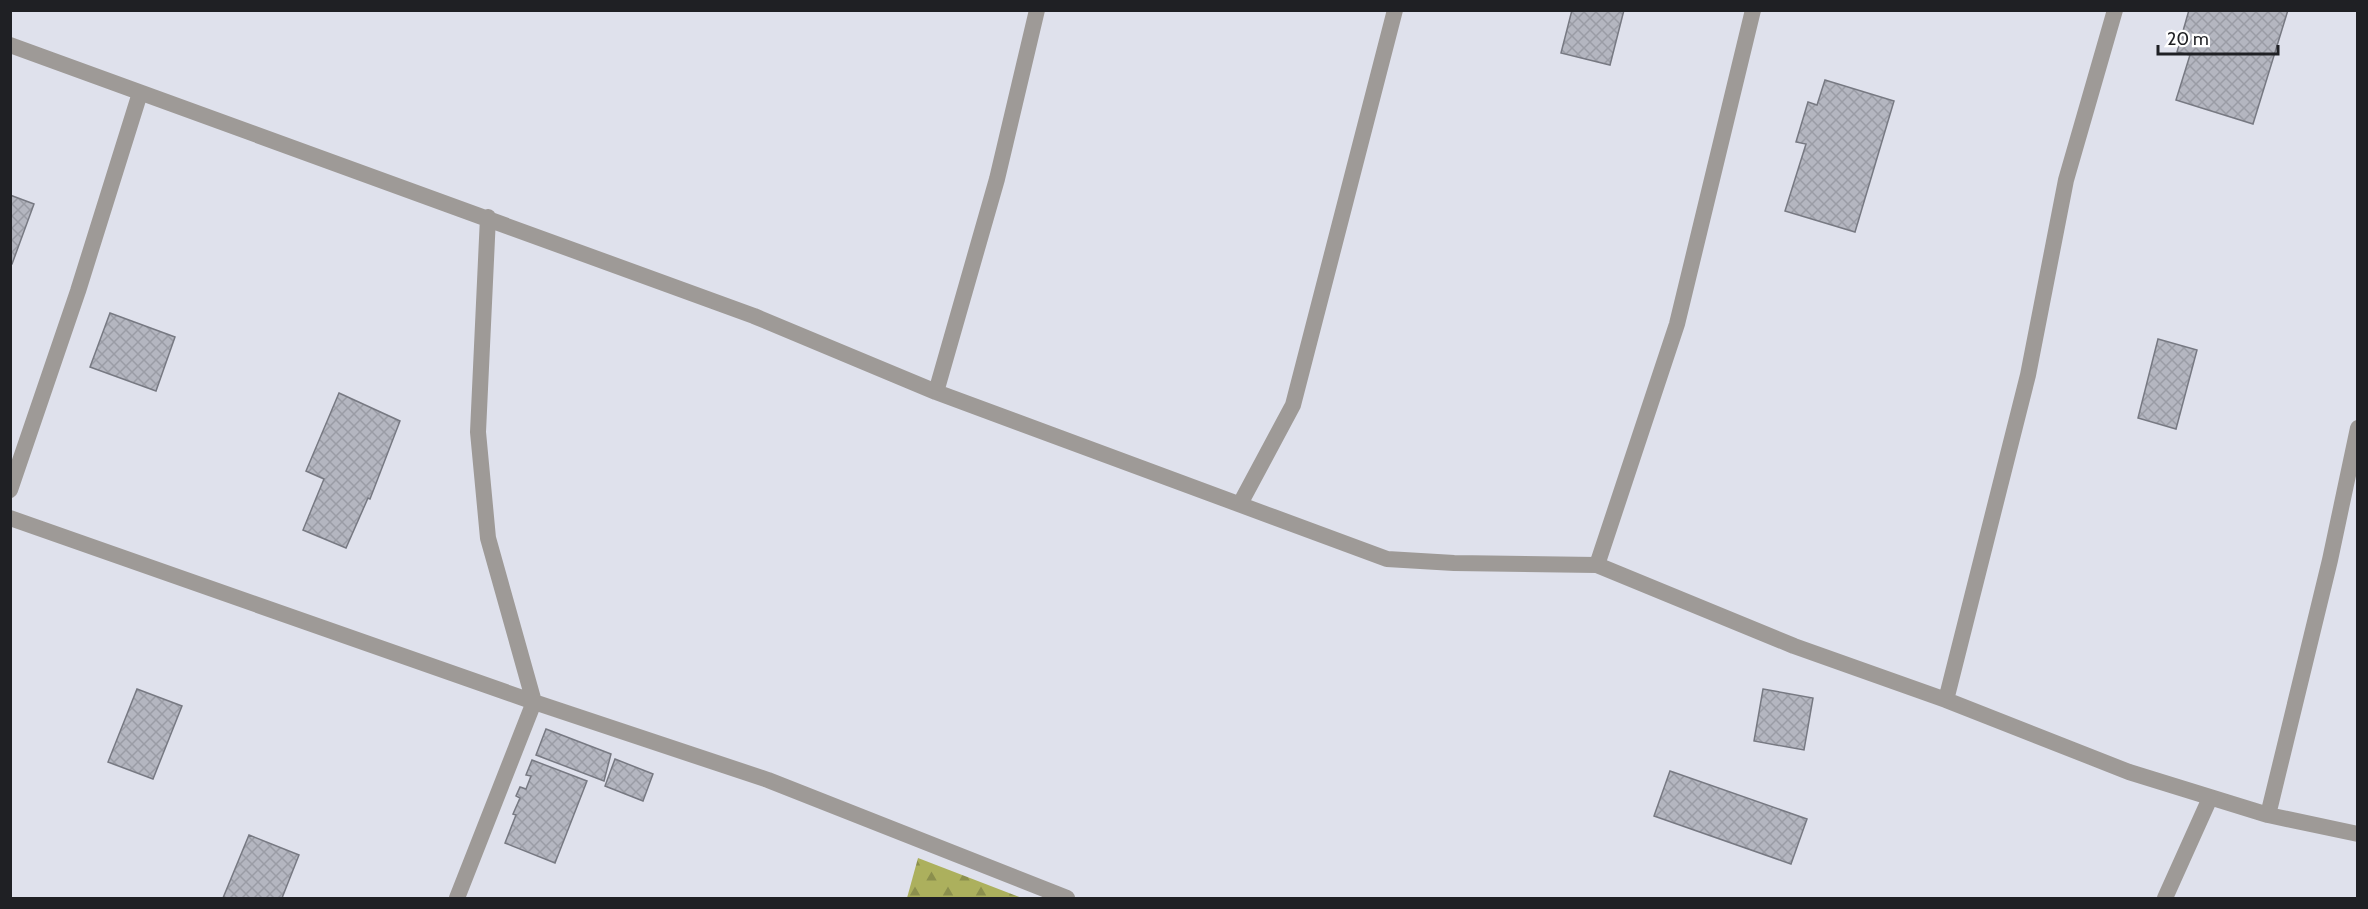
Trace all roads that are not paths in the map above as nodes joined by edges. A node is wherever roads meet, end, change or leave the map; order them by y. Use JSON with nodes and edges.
{"nodes":[{"id":1,"x":1037,"y":10,"type":"edge"},
{"id":2,"x":1395,"y":10,"type":"edge"},
{"id":3,"x":1754,"y":10,"type":"edge"},
{"id":4,"x":2115,"y":10,"type":"edge"},
{"id":5,"x":10,"y":45,"type":"edge"},
{"id":6,"x":140,"y":93,"type":"junction"},
{"id":7,"x":488,"y":217,"type":"junction"},
{"id":8,"x":936,"y":392,"type":"junction"},
{"id":9,"x":2358,"y":428,"type":"edge"},
{"id":10,"x":10,"y":490,"type":"edge"},
{"id":11,"x":1240,"y":504,"type":"junction"},
{"id":12,"x":10,"y":518,"type":"edge"},
{"id":13,"x":1597,"y":565,"type":"junction"},
{"id":14,"x":1946,"y":700,"type":"junction"},
{"id":15,"x":534,"y":702,"type":"junction"},
{"id":16,"x":2210,"y":798,"type":"junction"},
{"id":17,"x":2268,"y":815,"type":"junction"},
{"id":18,"x":2358,"y":834,"type":"edge"},
{"id":19,"x":457,"y":898,"type":"edge"},
{"id":20,"x":1067,"y":898,"type":"edge"},
{"id":21,"x":2165,"y":898,"type":"edge"}],
"edges":[{"from":1,"to":8,"type":"street"},
{"from":2,"to":11,"type":"street"},
{"from":3,"to":13,"type":"street"},
{"from":4,"to":14,"type":"street"},
{"from":5,"to":6,"type":"street"},
{"from":6,"to":7,"type":"street"},
{"from":6,"to":10,"type":"street"},
{"from":7,"to":8,"type":"street"},
{"from":7,"to":15,"type":"street"},
{"from":8,"to":11,"type":"street"},
{"from":9,"to":17,"type":"street"},
{"from":11,"to":13,"type":"street"},
{"from":12,"to":15,"type":"street"},
{"from":13,"to":14,"type":"street"},
{"from":14,"to":16,"type":"street"},
{"from":15,"to":19,"type":"street"},
{"from":15,"to":20,"type":"street"},
{"from":16,"to":17,"type":"street"},
{"from":16,"to":21,"type":"street"},
{"from":17,"to":18,"type":"street"}]}
